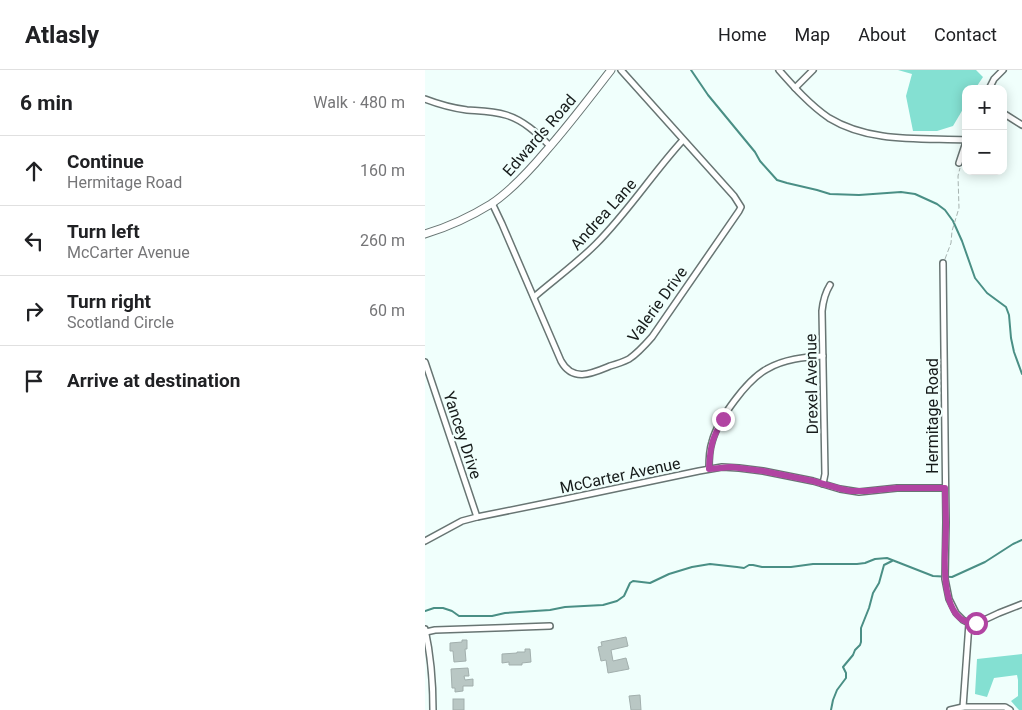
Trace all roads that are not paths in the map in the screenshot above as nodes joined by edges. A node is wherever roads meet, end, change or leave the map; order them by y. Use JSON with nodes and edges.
{"nodes":[{"id":1,"x":611,"y":70,"type":"edge"},
{"id":2,"x":621,"y":70,"type":"edge"},
{"id":3,"x":779,"y":70,"type":"edge"},
{"id":4,"x":813,"y":70,"type":"edge"},
{"id":5,"x":1003,"y":70,"type":"edge"},
{"id":6,"x":991,"y":85,"type":"edge"},
{"id":7,"x":795,"y":88,"type":"junction"},
{"id":8,"x":425,"y":99,"type":"edge"},
{"id":9,"x":1007,"y":116,"type":"edge"},
{"id":10,"x":1022,"y":125,"type":"edge"},
{"id":11,"x":683,"y":140,"type":"junction"},
{"id":12,"x":962,"y":141,"type":"edge"},
{"id":13,"x":550,"y":146,"type":"junction"},
{"id":14,"x":962,"y":153,"type":"edge"},
{"id":15,"x":959,"y":162,"type":"road end"},
{"id":16,"x":492,"y":203,"type":"junction"},
{"id":17,"x":425,"y":234,"type":"edge"},
{"id":18,"x":943,"y":263,"type":"road end"},
{"id":19,"x":830,"y":285,"type":"dead end"},
{"id":20,"x":534,"y":297,"type":"junction"},
{"id":21,"x":823,"y":356,"type":"junction"},
{"id":22,"x":425,"y":362,"type":"edge"},
{"id":23,"x":709,"y":469,"type":"junction"},
{"id":24,"x":823,"y":484,"type":"junction"},
{"id":25,"x":945,"y":488,"type":"junction"},
{"id":26,"x":477,"y":516,"type":"junction"},
{"id":27,"x":425,"y":541,"type":"edge"},
{"id":28,"x":1022,"y":604,"type":"edge"},
{"id":29,"x":969,"y":623,"type":"junction"},
{"id":30,"x":550,"y":626,"type":"dead end"},
{"id":31,"x":425,"y":630,"type":"edge"},
{"id":32,"x":963,"y":706,"type":"junction"},
{"id":33,"x":433,"y":710,"type":"edge"},
{"id":34,"x":950,"y":710,"type":"edge"},
{"id":35,"x":1010,"y":710,"type":"edge"}],
"edges":[{"from":1,"to":13,"type":"street","name":"Edwards Road"},
{"from":2,"to":11,"type":"street","name":"Valerie Drive"},
{"from":3,"to":7,"type":"street"},
{"from":4,"to":7,"type":"street"},
{"from":5,"to":6,"type":"street"},
{"from":7,"to":12,"type":"street"},
{"from":8,"to":13,"type":"street"},
{"from":9,"to":10,"type":"street"},
{"from":11,"to":20,"type":"street","name":"Andrea Lane"},
{"from":11,"to":20,"type":"street","name":"Valerie Drive"},
{"from":13,"to":16,"type":"street","name":"Edwards Road"},
{"from":14,"to":15,"type":"street"},
{"from":16,"to":17,"type":"street","name":"Edwards Road"},
{"from":16,"to":20,"type":"street","name":"Valerie Drive"},
{"from":18,"to":25,"type":"street","name":"Hermitage Road"},
{"from":19,"to":21,"type":"street","name":"Drexel Avenue"},
{"from":21,"to":23,"type":"street"},
{"from":21,"to":24,"type":"street","name":"Drexel Avenue"},
{"from":22,"to":26,"type":"street","name":"Yancey Drive"},
{"from":23,"to":24,"type":"street","name":"McCarter Avenue"},
{"from":23,"to":26,"type":"street","name":"McCarter Avenue"},
{"from":24,"to":25,"type":"street","name":"McCarter Avenue"},
{"from":25,"to":29,"type":"street","name":"Hermitage Road"},
{"from":26,"to":27,"type":"street","name":"McCarter Avenue"},
{"from":28,"to":29,"type":"street"},
{"from":29,"to":32,"type":"street"},
{"from":30,"to":31,"type":"street"},
{"from":31,"to":33,"type":"street"},
{"from":32,"to":34,"type":"street"},
{"from":32,"to":35,"type":"street"}]}
